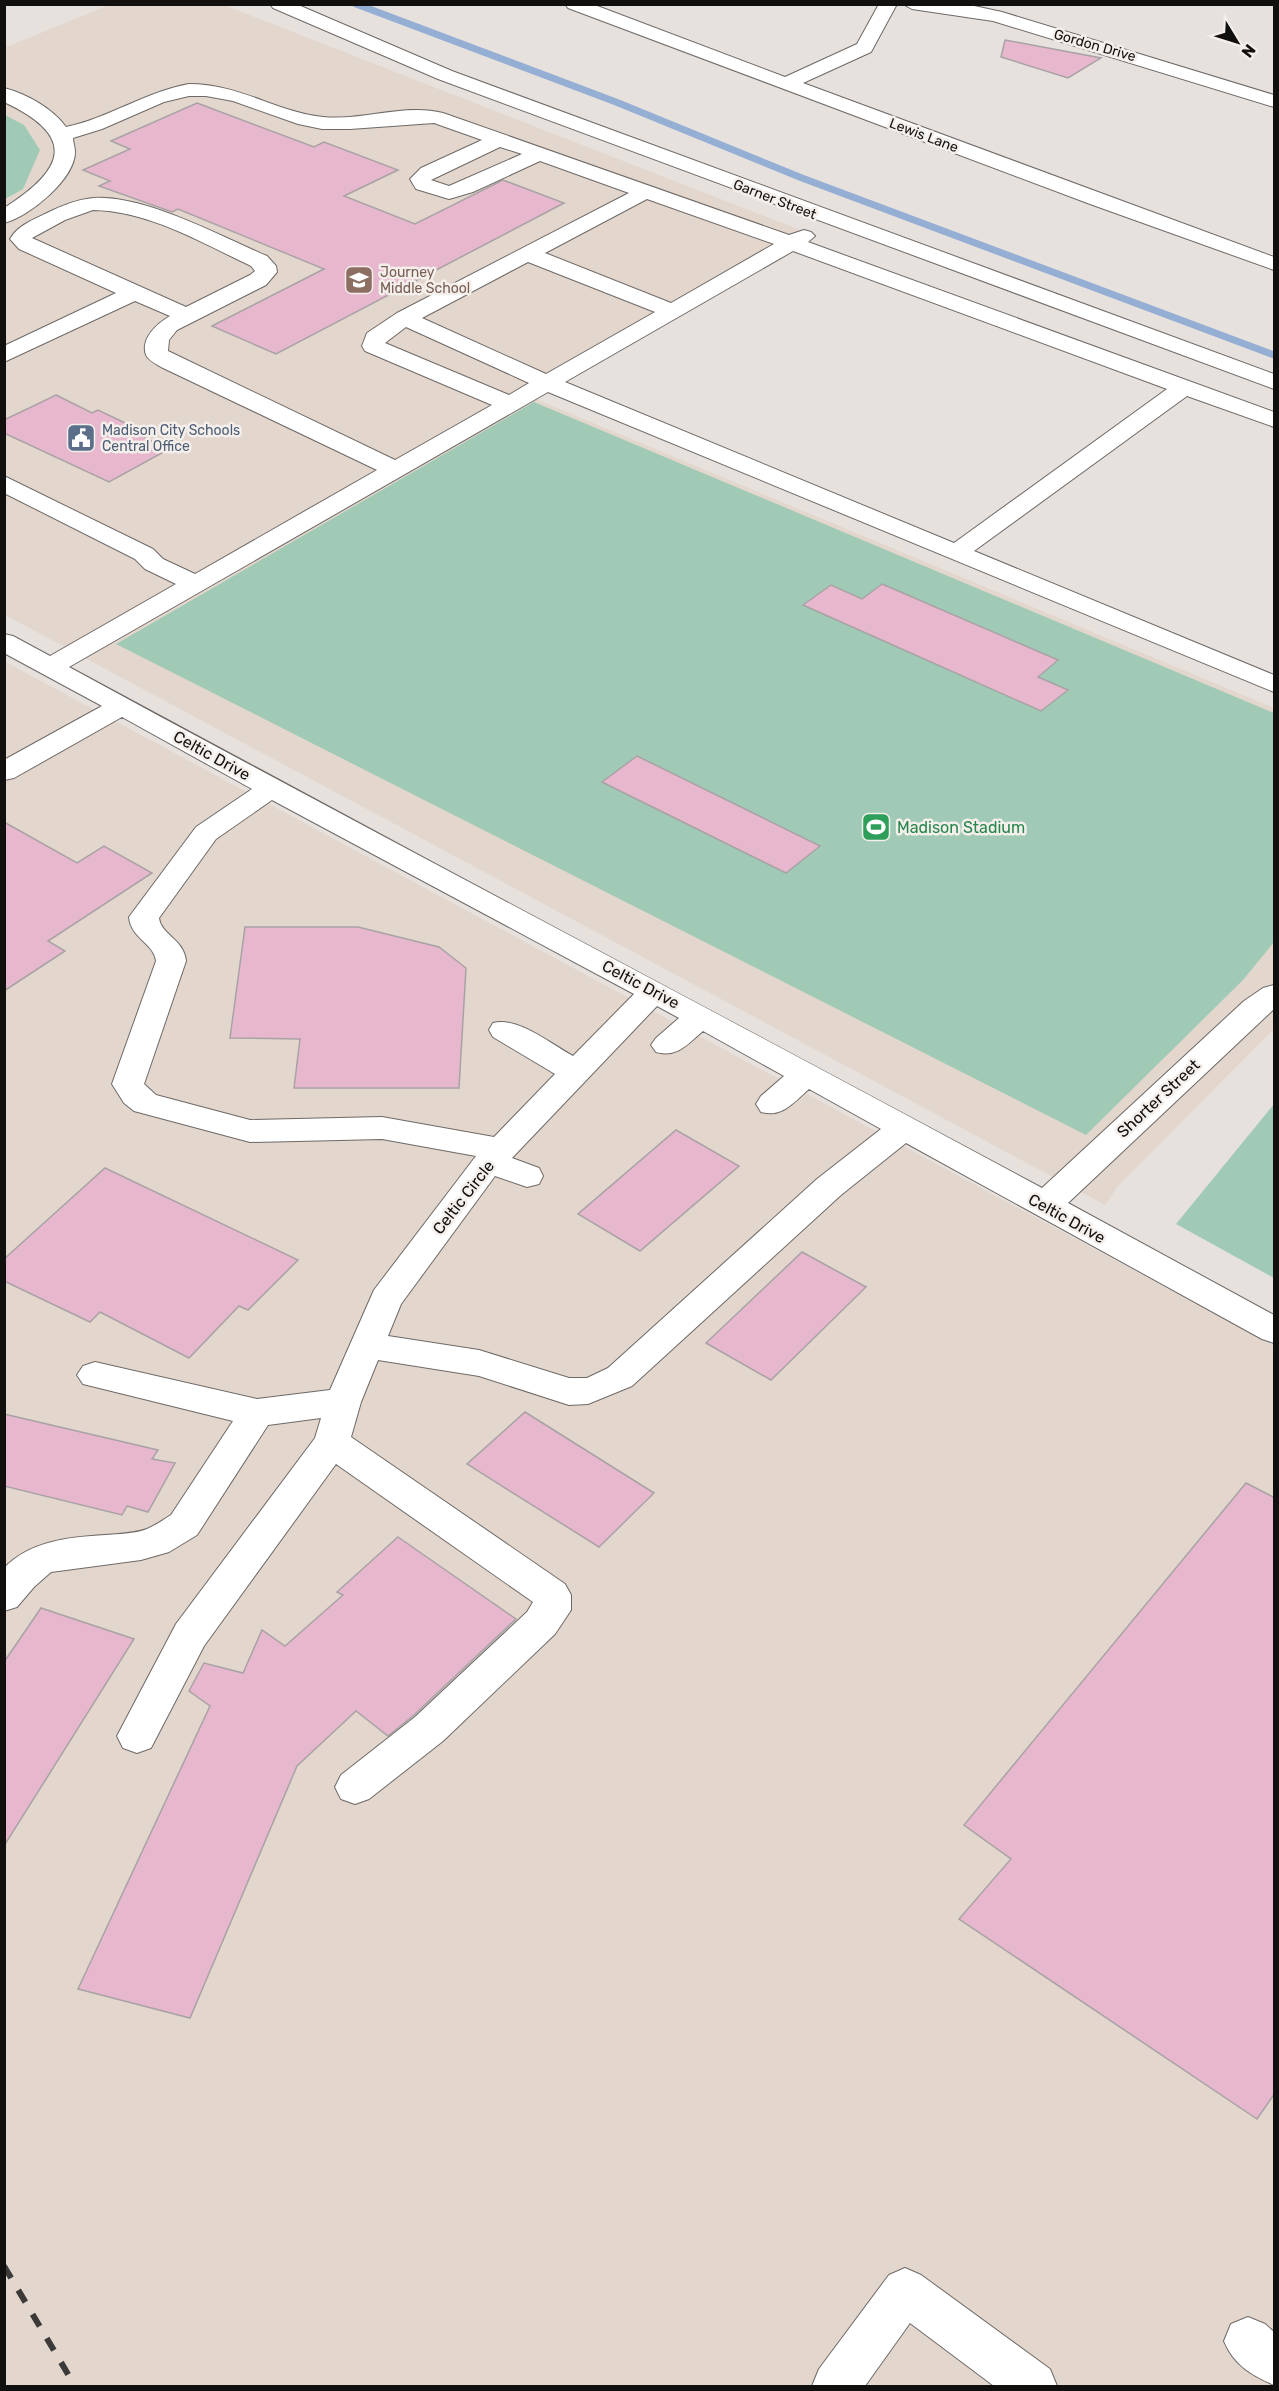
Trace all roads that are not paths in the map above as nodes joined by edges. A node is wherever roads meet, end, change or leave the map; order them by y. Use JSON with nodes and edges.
{"nodes":[{"id":1,"x":279,"y":4,"type":"edge"},
{"id":2,"x":574,"y":4,"type":"edge"},
{"id":3,"x":888,"y":4,"type":"edge"},
{"id":4,"x":912,"y":4,"type":"edge"},
{"id":5,"x":788,"y":83,"type":"junction"},
{"id":6,"x":4,"y":94,"type":"edge"},
{"id":7,"x":1275,"y":101,"type":"edge"},
{"id":8,"x":63,"y":134,"type":"junction"},
{"id":9,"x":500,"y":139,"type":"junction"},
{"id":10,"x":539,"y":153,"type":"junction"},
{"id":11,"x":644,"y":193,"type":"junction"},
{"id":12,"x":4,"y":217,"type":"edge"},
{"id":13,"x":832,"y":220,"type":"junction"},
{"id":14,"x":791,"y":243,"type":"junction"},
{"id":15,"x":527,"y":254,"type":"junction"},
{"id":16,"x":1275,"y":264,"type":"edge"},
{"id":17,"x":134,"y":293,"type":"junction"},
{"id":18,"x":673,"y":311,"type":"junction"},
{"id":19,"x":187,"y":315,"type":"junction"},
{"id":20,"x":405,"y":318,"type":"junction"},
{"id":21,"x":4,"y":356,"type":"edge"},
{"id":22,"x":547,"y":382,"type":"junction"},
{"id":23,"x":1275,"y":382,"type":"edge"},
{"id":24,"x":1184,"y":387,"type":"junction"},
{"id":25,"x":510,"y":404,"type":"junction"},
{"id":26,"x":1275,"y":420,"type":"edge"},
{"id":27,"x":395,"y":469,"type":"junction"},
{"id":28,"x":4,"y":483,"type":"edge"},
{"id":29,"x":957,"y":552,"type":"junction"},
{"id":30,"x":196,"y":584,"type":"junction"},
{"id":31,"x":4,"y":642,"type":"edge"},
{"id":32,"x":50,"y":667,"type":"junction"},
{"id":33,"x":1275,"y":684,"type":"edge"},
{"id":34,"x":122,"y":706,"type":"junction"},
{"id":35,"x":4,"y":772,"type":"edge"},
{"id":36,"x":271,"y":788,"type":"junction"},
{"id":37,"x":654,"y":991,"type":"junction"},
{"id":38,"x":1275,"y":995,"type":"edge"},
{"id":39,"x":700,"y":1016,"type":"junction"},
{"id":40,"x":504,"y":1030,"type":"dead end"},
{"id":41,"x":667,"y":1045,"type":"dead end"},
{"id":42,"x":576,"y":1072,"type":"junction"},
{"id":43,"x":806,"y":1074,"type":"junction"},
{"id":44,"x":772,"y":1104,"type":"dead end"},
{"id":45,"x":904,"y":1128,"type":"junction"},
{"id":46,"x":495,"y":1156,"type":"junction"},
{"id":47,"x":527,"y":1176,"type":"dead end"},
{"id":48,"x":1044,"y":1206,"type":"junction"},
{"id":49,"x":1275,"y":1330,"type":"edge"},
{"id":50,"x":367,"y":1346,"type":"junction"},
{"id":51,"x":95,"y":1375,"type":"dead end"},
{"id":52,"x":343,"y":1402,"type":"junction"},
{"id":53,"x":257,"y":1413,"type":"junction"},
{"id":54,"x":332,"y":1442,"type":"junction"},
{"id":55,"x":4,"y":1596,"type":"edge"},
{"id":56,"x":137,"y":1736,"type":"dead end"},
{"id":57,"x":355,"y":1787,"type":"dead end"},
{"id":58,"x":836,"y":2386,"type":"edge"},
{"id":59,"x":1034,"y":2386,"type":"edge"}],
"edges":[{"from":1,"to":13,"type":"street","name":"Garner Street"},
{"from":2,"to":5,"type":"street","name":"Lewis Lane"},
{"from":3,"to":5,"type":"street"},
{"from":4,"to":7,"type":"street","name":"Gordon Drive"},
{"from":5,"to":16,"type":"street","name":"Lewis Lane"},
{"from":6,"to":8,"type":"street"},
{"from":8,"to":9,"type":"street"},
{"from":8,"to":12,"type":"street"},
{"from":9,"to":10,"type":"street"},
{"from":9,"to":10,"type":"street"},
{"from":10,"to":11,"type":"street"},
{"from":11,"to":14,"type":"street"},
{"from":11,"to":15,"type":"street"},
{"from":13,"to":14,"type":"street"},
{"from":13,"to":23,"type":"street","name":"Garner Street"},
{"from":14,"to":18,"type":"street"},
{"from":14,"to":24,"type":"street"},
{"from":15,"to":18,"type":"street"},
{"from":15,"to":20,"type":"street"},
{"from":17,"to":19,"type":"street"},
{"from":17,"to":19,"type":"street"},
{"from":17,"to":21,"type":"street"},
{"from":18,"to":22,"type":"street"},
{"from":19,"to":27,"type":"street"},
{"from":20,"to":22,"type":"street"},
{"from":20,"to":25,"type":"street"},
{"from":22,"to":25,"type":"street"},
{"from":22,"to":29,"type":"street"},
{"from":24,"to":26,"type":"street"},
{"from":24,"to":29,"type":"street"},
{"from":25,"to":27,"type":"street"},
{"from":27,"to":30,"type":"street"},
{"from":28,"to":30,"type":"street"},
{"from":29,"to":33,"type":"street"},
{"from":30,"to":32,"type":"street"},
{"from":31,"to":32,"type":"street","name":"Celtic Drive"},
{"from":32,"to":34,"type":"street","name":"Celtic Drive"},
{"from":34,"to":35,"type":"street"},
{"from":34,"to":36,"type":"street","name":"Celtic Drive"},
{"from":36,"to":37,"type":"street","name":"Celtic Drive"},
{"from":36,"to":46,"type":"street"},
{"from":37,"to":39,"type":"street","name":"Celtic Drive"},
{"from":37,"to":42,"type":"street","name":"Celtic Circle"},
{"from":38,"to":48,"type":"street","name":"Shorter Street"},
{"from":39,"to":41,"type":"street"},
{"from":39,"to":43,"type":"street","name":"Celtic Drive"},
{"from":40,"to":42,"type":"street"},
{"from":42,"to":46,"type":"street","name":"Celtic Circle"},
{"from":43,"to":44,"type":"street"},
{"from":43,"to":45,"type":"street","name":"Celtic Drive"},
{"from":45,"to":48,"type":"street","name":"Celtic Drive"},
{"from":45,"to":50,"type":"street"},
{"from":46,"to":47,"type":"street"},
{"from":46,"to":50,"type":"street","name":"Celtic Circle"},
{"from":48,"to":49,"type":"street","name":"Celtic Drive"},
{"from":50,"to":52,"type":"street","name":"Celtic Circle"},
{"from":51,"to":53,"type":"street"},
{"from":52,"to":53,"type":"street"},
{"from":52,"to":54,"type":"street","name":"Celtic Circle"},
{"from":53,"to":55,"type":"street"},
{"from":54,"to":56,"type":"street"},
{"from":54,"to":57,"type":"street"},
{"from":58,"to":59,"type":"street"}]}
